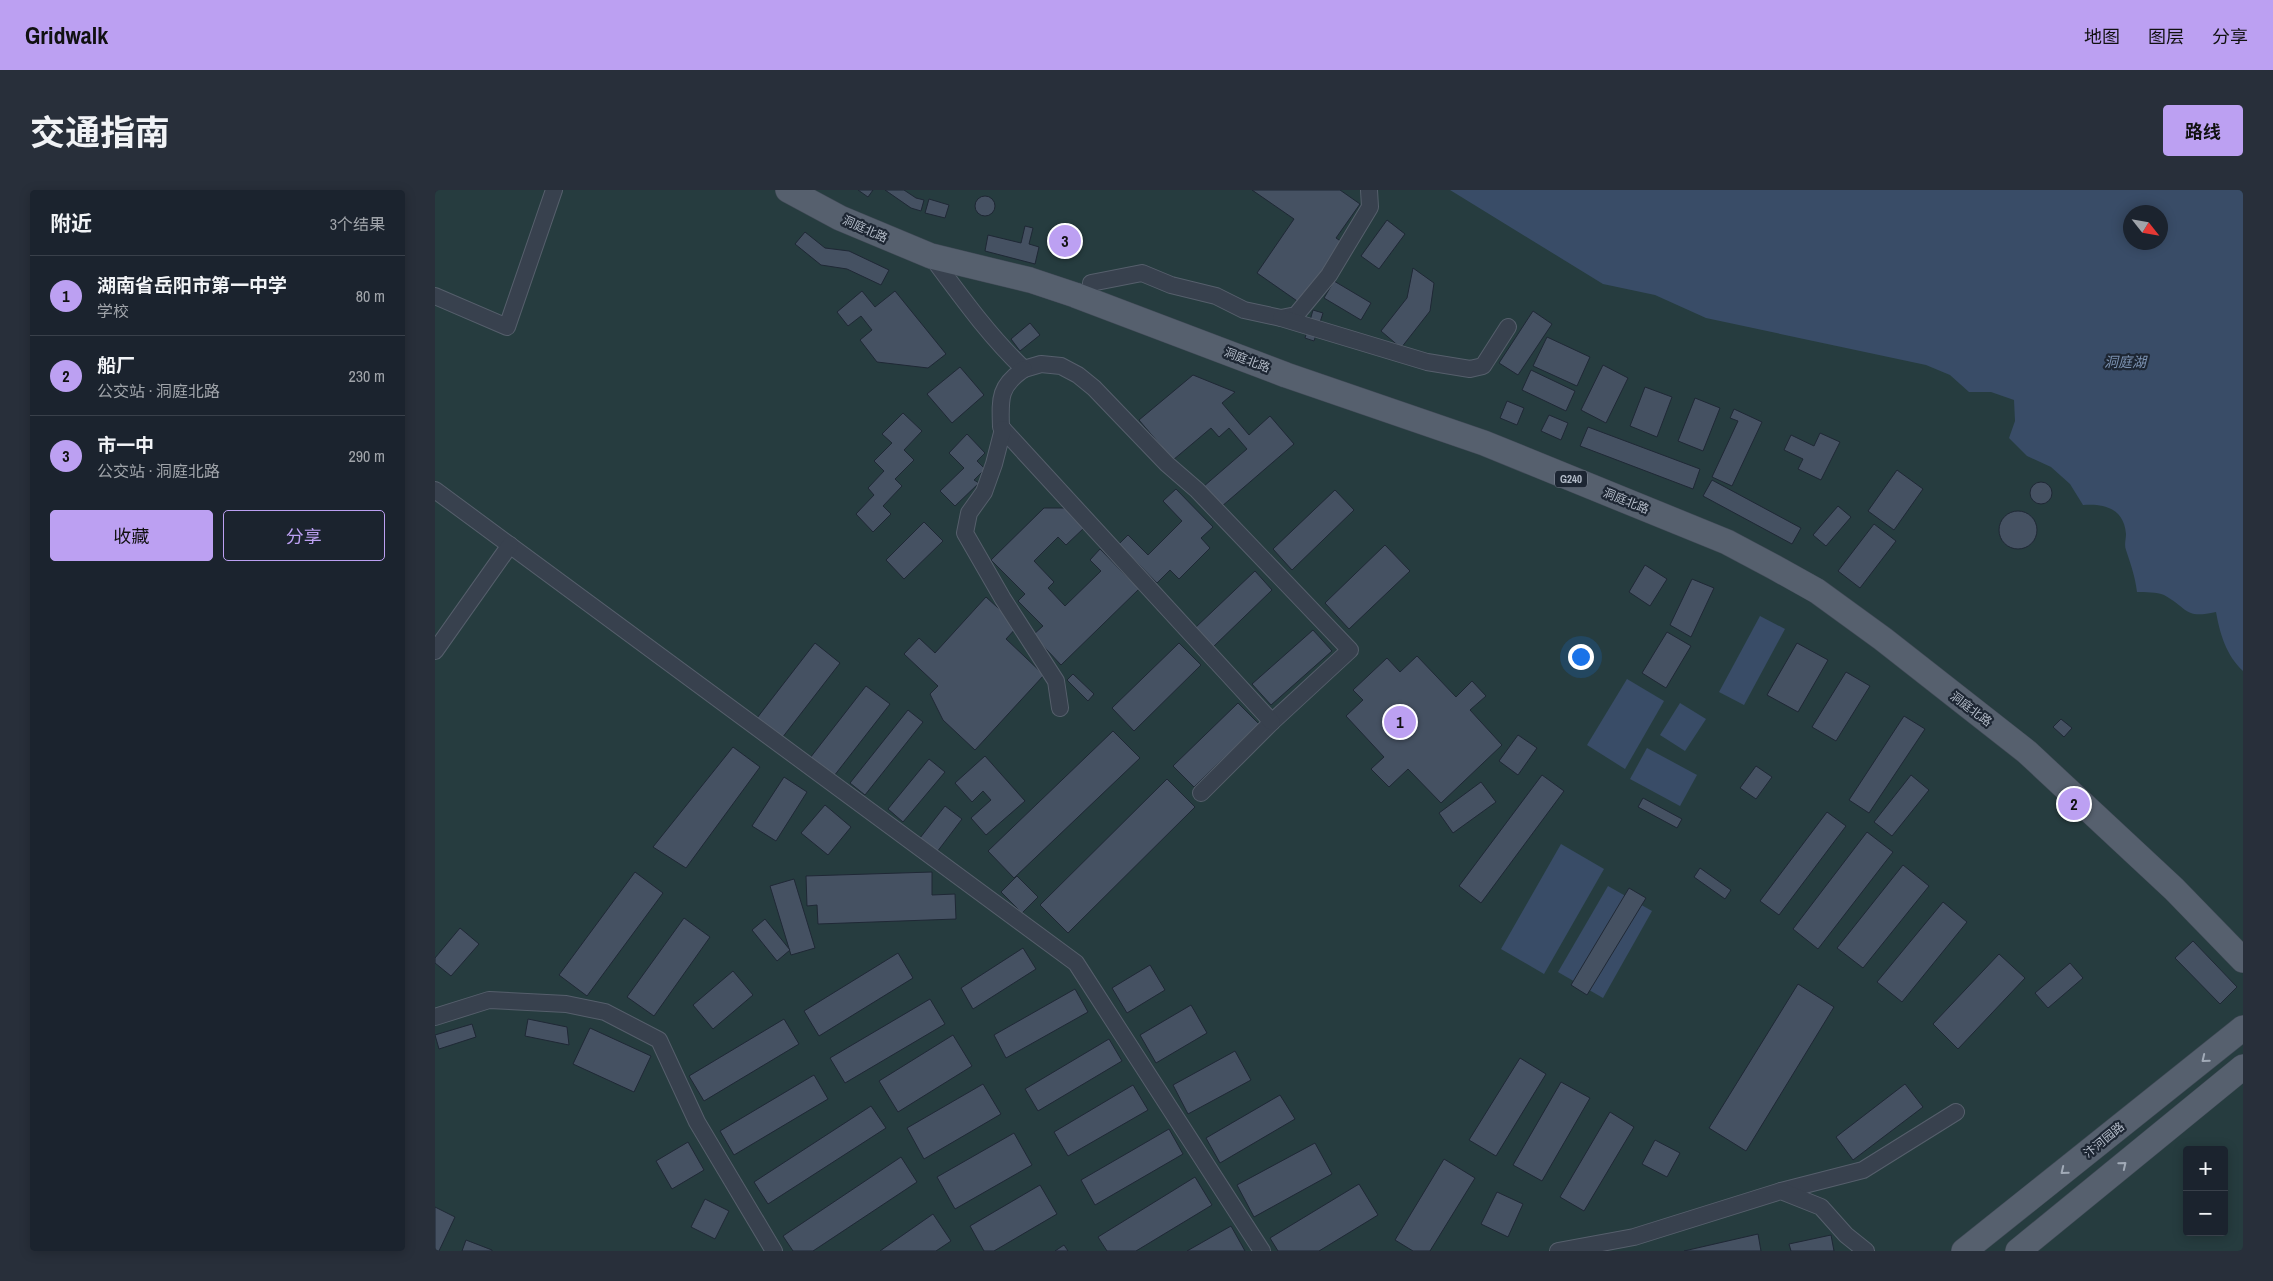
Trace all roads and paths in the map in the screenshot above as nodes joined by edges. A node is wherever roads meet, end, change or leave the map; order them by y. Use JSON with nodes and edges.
{"nodes":[{"id":1,"x":554,"y":190,"type":"edge"},
{"id":2,"x":788,"y":190,"type":"edge"},
{"id":3,"x":803,"y":190,"type":"edge"},
{"id":4,"x":1369,"y":190,"type":"edge"},
{"id":5,"x":931,"y":256,"type":"junction"},
{"id":6,"x":1091,"y":284,"type":"junction"},
{"id":7,"x":435,"y":296,"type":"edge"},
{"id":8,"x":1281,"y":318,"type":"junction"},
{"id":9,"x":1508,"y":327,"type":"dead end"},
{"id":10,"x":1025,"y":369,"type":"junction"},
{"id":11,"x":1003,"y":429,"type":"junction"},
{"id":12,"x":435,"y":490,"type":"edge"},
{"id":13,"x":510,"y":545,"type":"junction"},
{"id":14,"x":435,"y":651,"type":"edge"},
{"id":15,"x":1060,"y":708,"type":"dead end"},
{"id":16,"x":1272,"y":722,"type":"junction"},
{"id":17,"x":1201,"y":793,"type":"dead end"},
{"id":18,"x":2243,"y":943,"type":"edge"},
{"id":19,"x":2243,"y":960,"type":"edge"},
{"id":20,"x":435,"y":1017,"type":"edge"},
{"id":21,"x":2243,"y":1028,"type":"edge"},
{"id":22,"x":2243,"y":1067,"type":"edge"},
{"id":23,"x":1956,"y":1112,"type":"dead end"},
{"id":24,"x":1781,"y":1191,"type":"junction"},
{"id":25,"x":774,"y":1251,"type":"edge"},
{"id":26,"x":1262,"y":1251,"type":"edge"},
{"id":27,"x":1558,"y":1251,"type":"edge"},
{"id":28,"x":1866,"y":1251,"type":"edge"},
{"id":29,"x":1964,"y":1251,"type":"edge"},
{"id":30,"x":2018,"y":1251,"type":"edge"}],
"edges":[{"from":1,"to":7,"type":"street"},
{"from":2,"to":5,"type":"main road","name":"洞庭北路","number":"G240"},
{"from":3,"to":6,"type":"main road","name":"洞庭北路","number":"G240"},
{"from":4,"to":8,"type":"street"},
{"from":5,"to":10,"type":"street"},
{"from":5,"to":19,"type":"main road","name":"洞庭北路","number":"G240"},
{"from":6,"to":8,"type":"street"},
{"from":6,"to":18,"type":"main road","name":"洞庭北路","number":"G240"},
{"from":8,"to":9,"type":"street"},
{"from":10,"to":11,"type":"street"},
{"from":10,"to":16,"type":"street"},
{"from":11,"to":15,"type":"street"},
{"from":11,"to":16,"type":"street"},
{"from":12,"to":13,"type":"street"},
{"from":13,"to":14,"type":"street"},
{"from":13,"to":26,"type":"street"},
{"from":16,"to":17,"type":"street"},
{"from":20,"to":25,"type":"street"},
{"from":21,"to":29,"type":"main road","name":"汴河园路","one_way":true},
{"from":30,"to":22,"type":"main road","one_way":true},
{"from":23,"to":24,"type":"street"},
{"from":24,"to":27,"type":"street"},
{"from":24,"to":28,"type":"street"}]}
